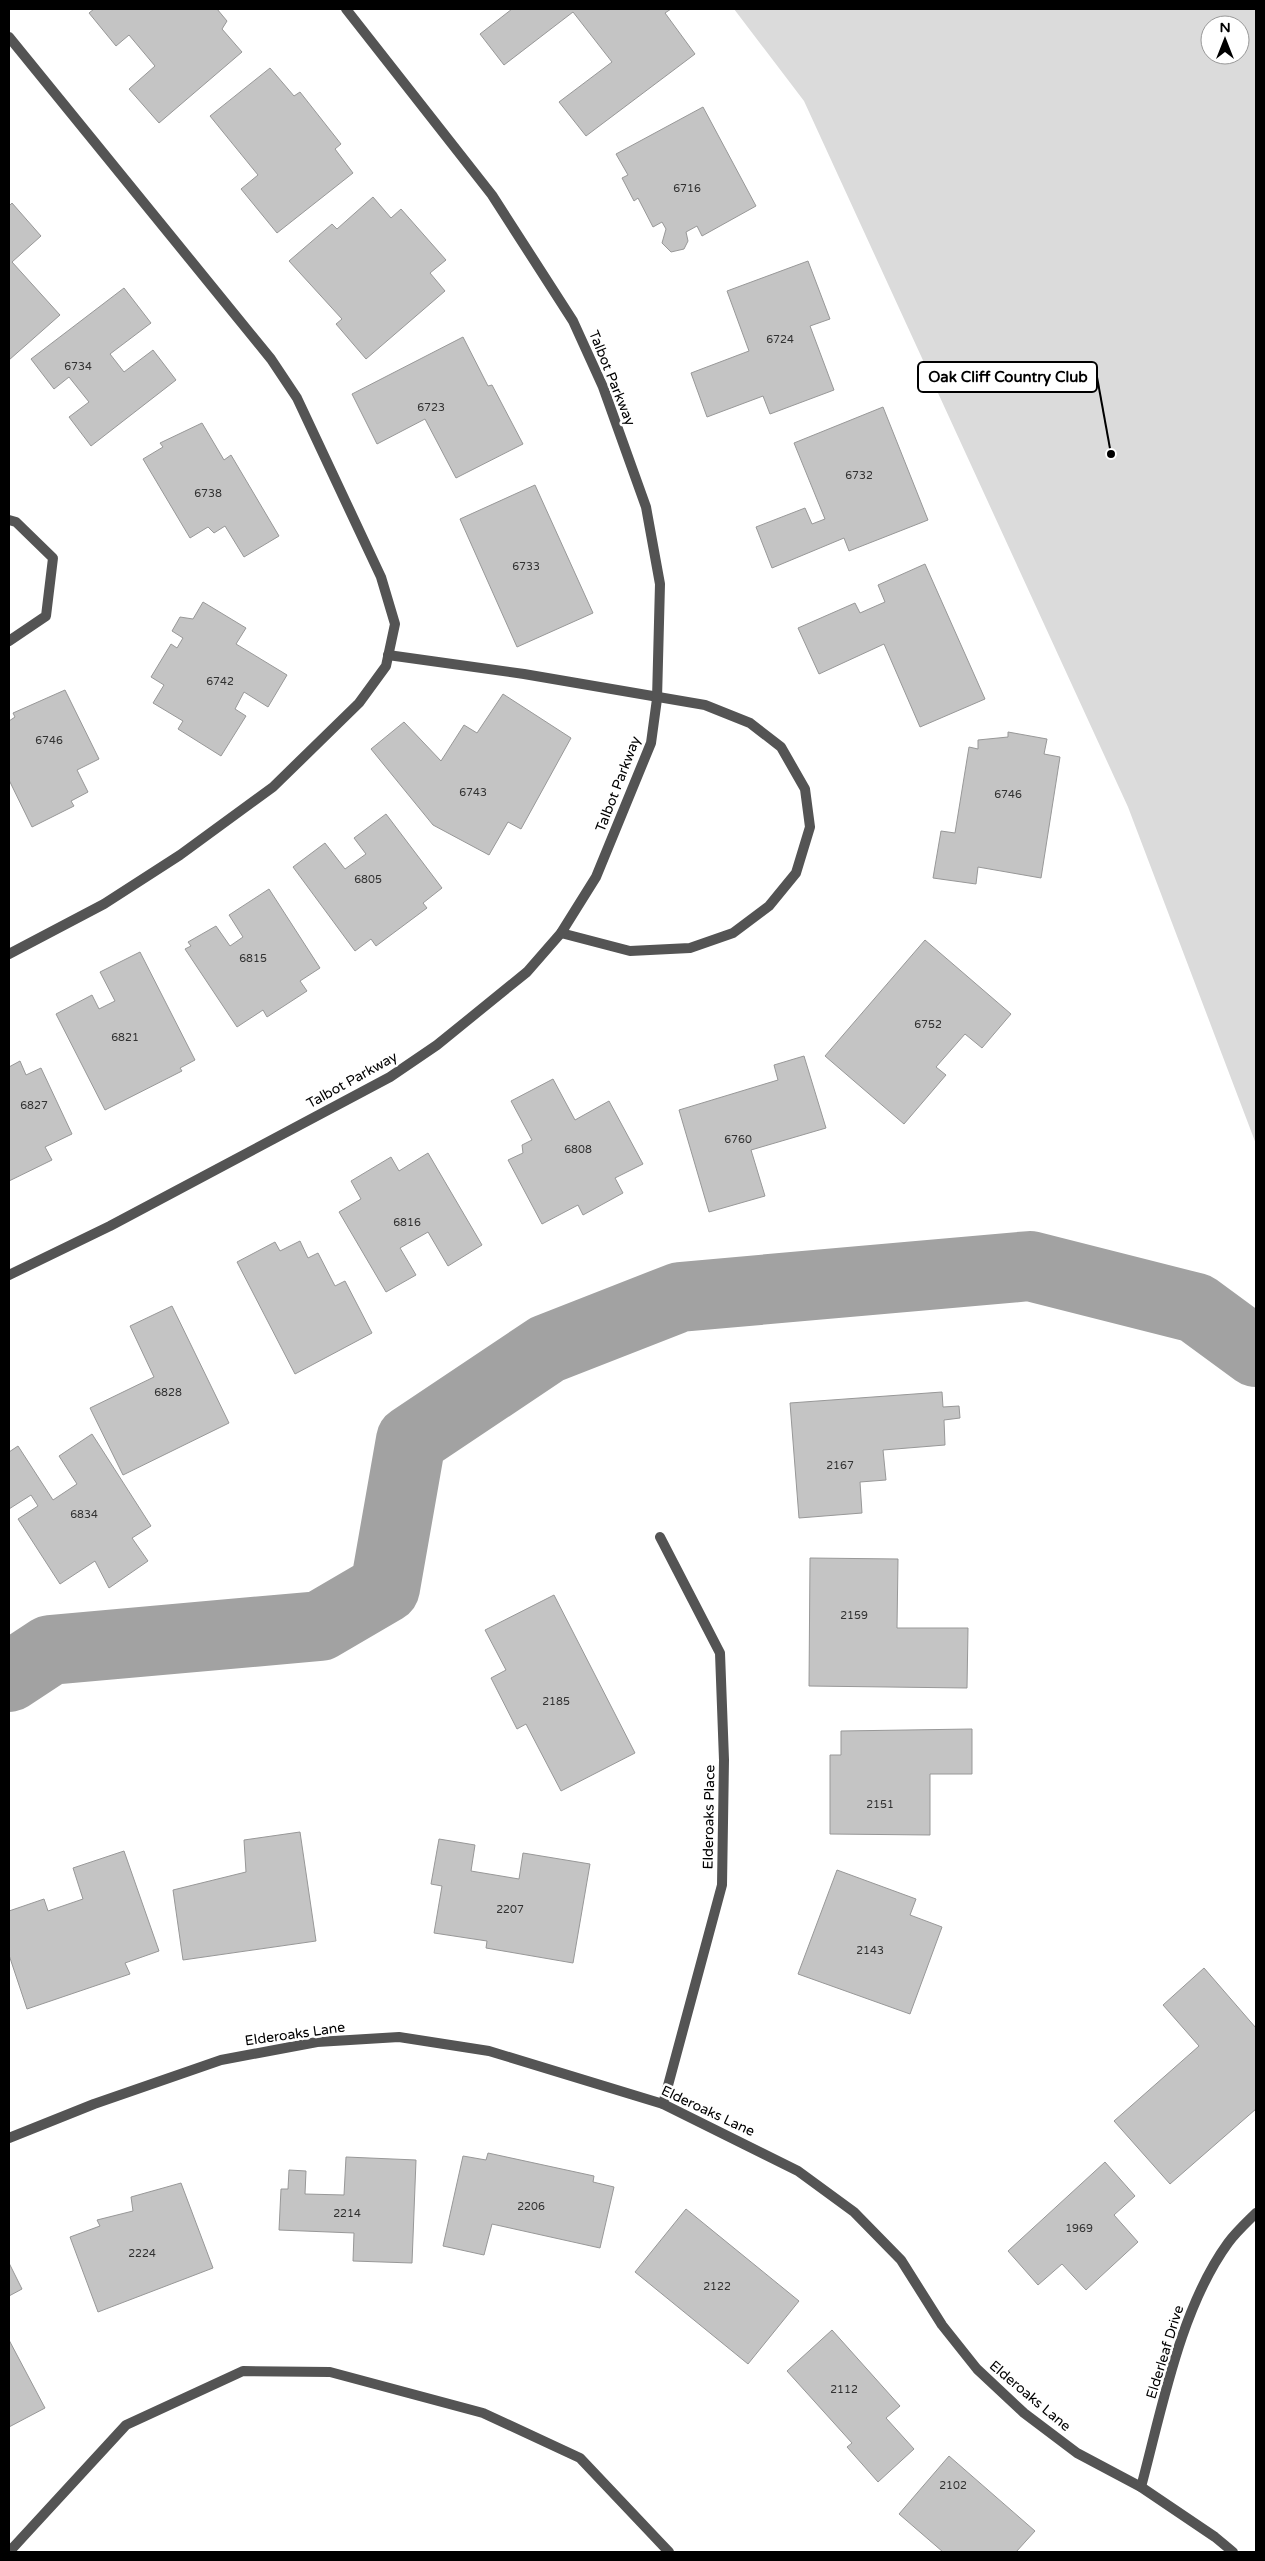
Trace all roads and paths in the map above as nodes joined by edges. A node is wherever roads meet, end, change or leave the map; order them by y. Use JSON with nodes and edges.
{"nodes":[{"id":1,"x":346,"y":9,"type":"edge"},
{"id":2,"x":9,"y":37,"type":"edge"},
{"id":3,"x":9,"y":520,"type":"edge"},
{"id":4,"x":9,"y":641,"type":"edge"},
{"id":5,"x":388,"y":655,"type":"junction"},
{"id":6,"x":657,"y":699,"type":"junction"},
{"id":7,"x":560,"y":933,"type":"junction"},
{"id":8,"x":9,"y":954,"type":"edge"},
{"id":9,"x":9,"y":1275,"type":"edge"},
{"id":10,"x":660,"y":1537,"type":"dead end"},
{"id":11,"x":663,"y":2104,"type":"junction"},
{"id":12,"x":9,"y":2138,"type":"edge"},
{"id":13,"x":1256,"y":2212,"type":"edge"},
{"id":14,"x":1141,"y":2487,"type":"junction"},
{"id":15,"x":9,"y":2552,"type":"edge"},
{"id":16,"x":669,"y":2552,"type":"edge"},
{"id":17,"x":1233,"y":2552,"type":"edge"}],
"edges":[{"from":1,"to":6,"type":"street","name":"Talbot Parkway"},
{"from":2,"to":5,"type":"street"},
{"from":3,"to":4,"type":"street"},
{"from":5,"to":6,"type":"street"},
{"from":5,"to":8,"type":"street"},
{"from":6,"to":7,"type":"street","name":"Talbot Parkway"},
{"from":6,"to":7,"type":"street"},
{"from":7,"to":9,"type":"street","name":"Talbot Parkway"},
{"from":10,"to":11,"type":"street","name":"Elderoaks Place"},
{"from":11,"to":12,"type":"street","name":"Elderoaks Lane"},
{"from":11,"to":14,"type":"street","name":"Elderoaks Lane"},
{"from":13,"to":14,"type":"street","name":"Elderleaf Drive"},
{"from":14,"to":17,"type":"street","name":"Elderoaks Lane"},
{"from":15,"to":16,"type":"street"}]}
